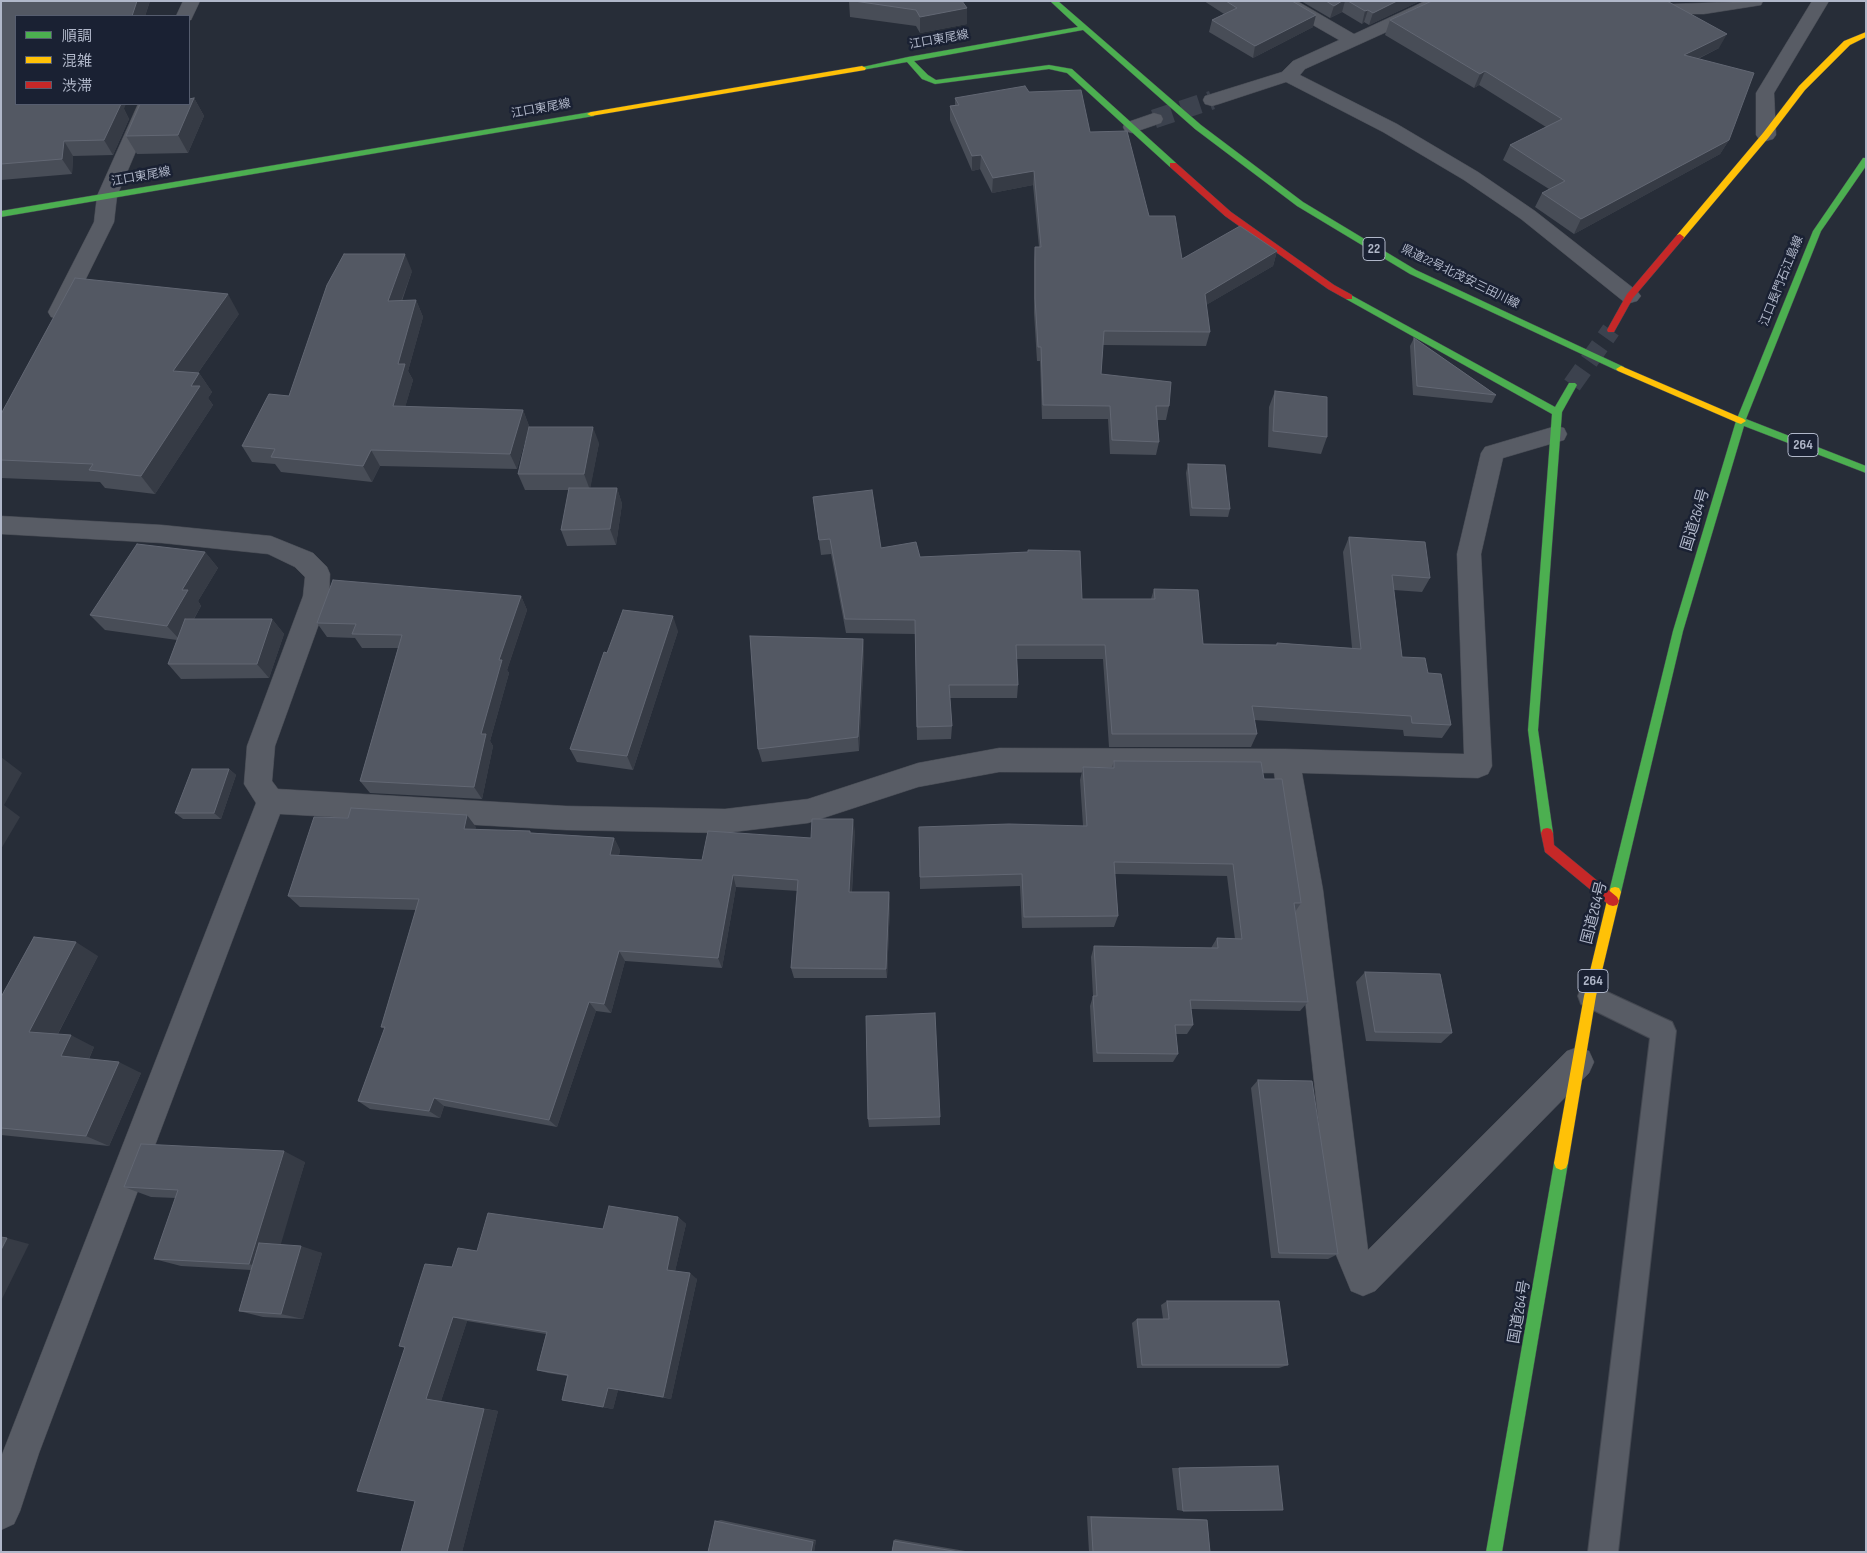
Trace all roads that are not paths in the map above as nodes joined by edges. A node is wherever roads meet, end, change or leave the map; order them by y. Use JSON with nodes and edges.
{"nodes":[{"id":1,"x":192,"y":1,"type":"edge"},
{"id":2,"x":1053,"y":1,"type":"edge"},
{"id":3,"x":1284,"y":1,"type":"edge"},
{"id":4,"x":1440,"y":1,"type":"edge"},
{"id":5,"x":1639,"y":1,"type":"edge"},
{"id":6,"x":1755,"y":1,"type":"edge"},
{"id":7,"x":1820,"y":1,"type":"edge"},
{"id":8,"x":185,"y":15,"type":"edge"},
{"id":9,"x":1084,"y":28,"type":"junction"},
{"id":10,"x":1866,"y":34,"type":"edge"},
{"id":11,"x":1354,"y":41,"type":"junction"},
{"id":12,"x":908,"y":60,"type":"junction"},
{"id":13,"x":1288,"y":76,"type":"junction"},
{"id":14,"x":1212,"y":100,"type":"tunnel mouth"},
{"id":15,"x":147,"y":105,"type":"edge"},
{"id":16,"x":1154,"y":119,"type":"tunnel mouth"},
{"id":17,"x":1132,"y":127,"type":"junction"},
{"id":18,"x":1766,"y":134,"type":"junction"},
{"id":19,"x":1866,"y":160,"type":"edge"},
{"id":20,"x":107,"y":196,"type":"junction"},
{"id":21,"x":1,"y":214,"type":"edge"},
{"id":22,"x":1630,"y":296,"type":"junction"},
{"id":23,"x":51,"y":328,"type":"edge"},
{"id":24,"x":1611,"y":330,"type":"tunnel mouth"},
{"id":25,"x":1572,"y":385,"type":"tunnel mouth"},
{"id":26,"x":1740,"y":421,"type":"junction"},
{"id":27,"x":1557,"y":423,"type":"junction"},
{"id":28,"x":1866,"y":470,"type":"edge"},
{"id":29,"x":1,"y":525,"type":"edge"},
{"id":30,"x":1286,"y":762,"type":"junction"},
{"id":31,"x":271,"y":801,"type":"junction"},
{"id":32,"x":1613,"y":901,"type":"junction"},
{"id":33,"x":1590,"y":996,"type":"junction"},
{"id":34,"x":1578,"y":1062,"type":"junction"},
{"id":35,"x":1,"y":1511,"type":"edge"},
{"id":36,"x":1494,"y":1552,"type":"edge"},
{"id":37,"x":1603,"y":1552,"type":"edge"}],
"edges":[{"from":1,"to":8,"type":"street"},
{"from":2,"to":9,"type":"main road","name":"県道22号北茂安三田川線","number":"22"},
{"from":3,"to":11,"type":"street"},
{"from":4,"to":11,"type":"street"},
{"from":5,"to":6,"type":"street"},
{"from":7,"to":18,"type":"street"},
{"from":9,"to":12,"type":"main road","name":"江口東尾線"},
{"from":9,"to":26,"type":"main road","name":"県道22号北茂安三田川線","number":"22"},
{"from":10,"to":18,"type":"main road"},
{"from":11,"to":13,"type":"street"},
{"from":12,"to":17,"type":"main road"},
{"from":12,"to":20,"type":"main road","name":"江口東尾線"},
{"from":13,"to":14,"type":"street"},
{"from":13,"to":22,"type":"street"},
{"from":15,"to":20,"type":"street"},
{"from":16,"to":17,"type":"street"},
{"from":17,"to":27,"type":"main road"},
{"from":18,"to":22,"type":"main road"},
{"from":19,"to":26,"type":"main road","name":"江口長門石江島線"},
{"from":20,"to":21,"type":"main road","name":"江口東尾線"},
{"from":20,"to":23,"type":"street"},
{"from":22,"to":24,"type":"main road"},
{"from":25,"to":27,"type":"main road"},
{"from":26,"to":28,"type":"main road","number":"264"},
{"from":26,"to":32,"type":"main road","name":"国道264号","number":"264"},
{"from":27,"to":30,"type":"street"},
{"from":27,"to":32,"type":"main road"},
{"from":29,"to":31,"type":"street"},
{"from":30,"to":31,"type":"street"},
{"from":30,"to":34,"type":"street"},
{"from":31,"to":35,"type":"street"},
{"from":32,"to":33,"type":"main road","name":"国道264号","number":"264"},
{"from":33,"to":34,"type":"main road","name":"国道264号","number":"264"},
{"from":33,"to":37,"type":"lane"},
{"from":34,"to":36,"type":"main road","name":"国道264号","number":"264"}]}
